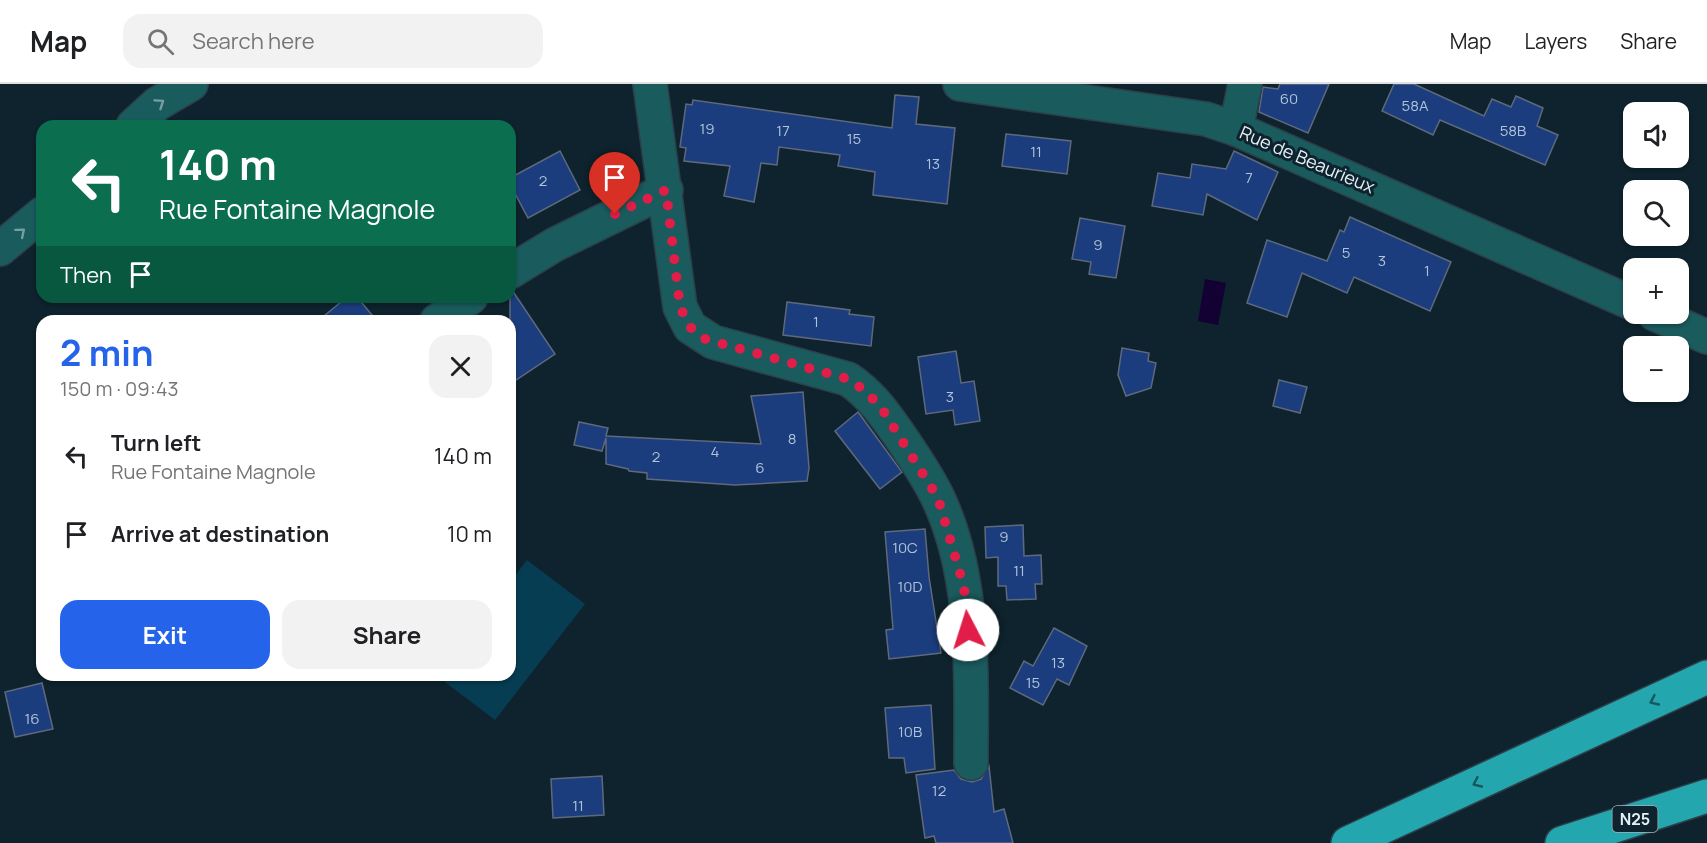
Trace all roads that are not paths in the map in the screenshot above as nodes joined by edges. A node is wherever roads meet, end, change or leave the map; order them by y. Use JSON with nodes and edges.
{"nodes":[{"id":1,"x":191,"y":84,"type":"edge"},
{"id":2,"x":650,"y":84,"type":"edge"},
{"id":3,"x":960,"y":84,"type":"edge"},
{"id":4,"x":1245,"y":84,"type":"edge"},
{"id":5,"x":140,"y":120,"type":"edge"},
{"id":6,"x":1236,"y":129,"type":"junction"},
{"id":7,"x":666,"y":190,"type":"junction"},
{"id":8,"x":36,"y":219,"type":"edge"},
{"id":9,"x":0,"y":249,"type":"edge"},
{"id":10,"x":516,"y":268,"type":"edge"},
{"id":11,"x":1623,"y":299,"type":"edge"},
{"id":12,"x":462,"y":303,"type":"edge"},
{"id":13,"x":446,"y":315,"type":"edge"},
{"id":14,"x":1678,"y":324,"type":"edge"},
{"id":15,"x":1707,"y":337,"type":"edge"},
{"id":16,"x":1707,"y":677,"type":"edge"},
{"id":17,"x":971,"y":763,"type":"dead end"},
{"id":18,"x":1707,"y":796,"type":"edge"},
{"id":19,"x":1348,"y":843,"type":"edge"},
{"id":20,"x":1562,"y":843,"type":"edge"}],
"edges":[{"from":5,"to":1,"type":"street","one_way":true},
{"from":2,"to":7,"type":"street"},
{"from":3,"to":6,"type":"street","name":"Rue de Beaurieux"},
{"from":4,"to":6,"type":"street"},
{"from":6,"to":11,"type":"street","name":"Rue de Beaurieux"},
{"from":7,"to":10,"type":"street"},
{"from":7,"to":17,"type":"street"},
{"from":9,"to":8,"type":"street","one_way":true},
{"from":12,"to":13,"type":"street"},
{"from":14,"to":15,"type":"street"},
{"from":16,"to":19,"type":"highway","one_way":true},
{"from":18,"to":20,"type":"highway","number":"N25"}]}
